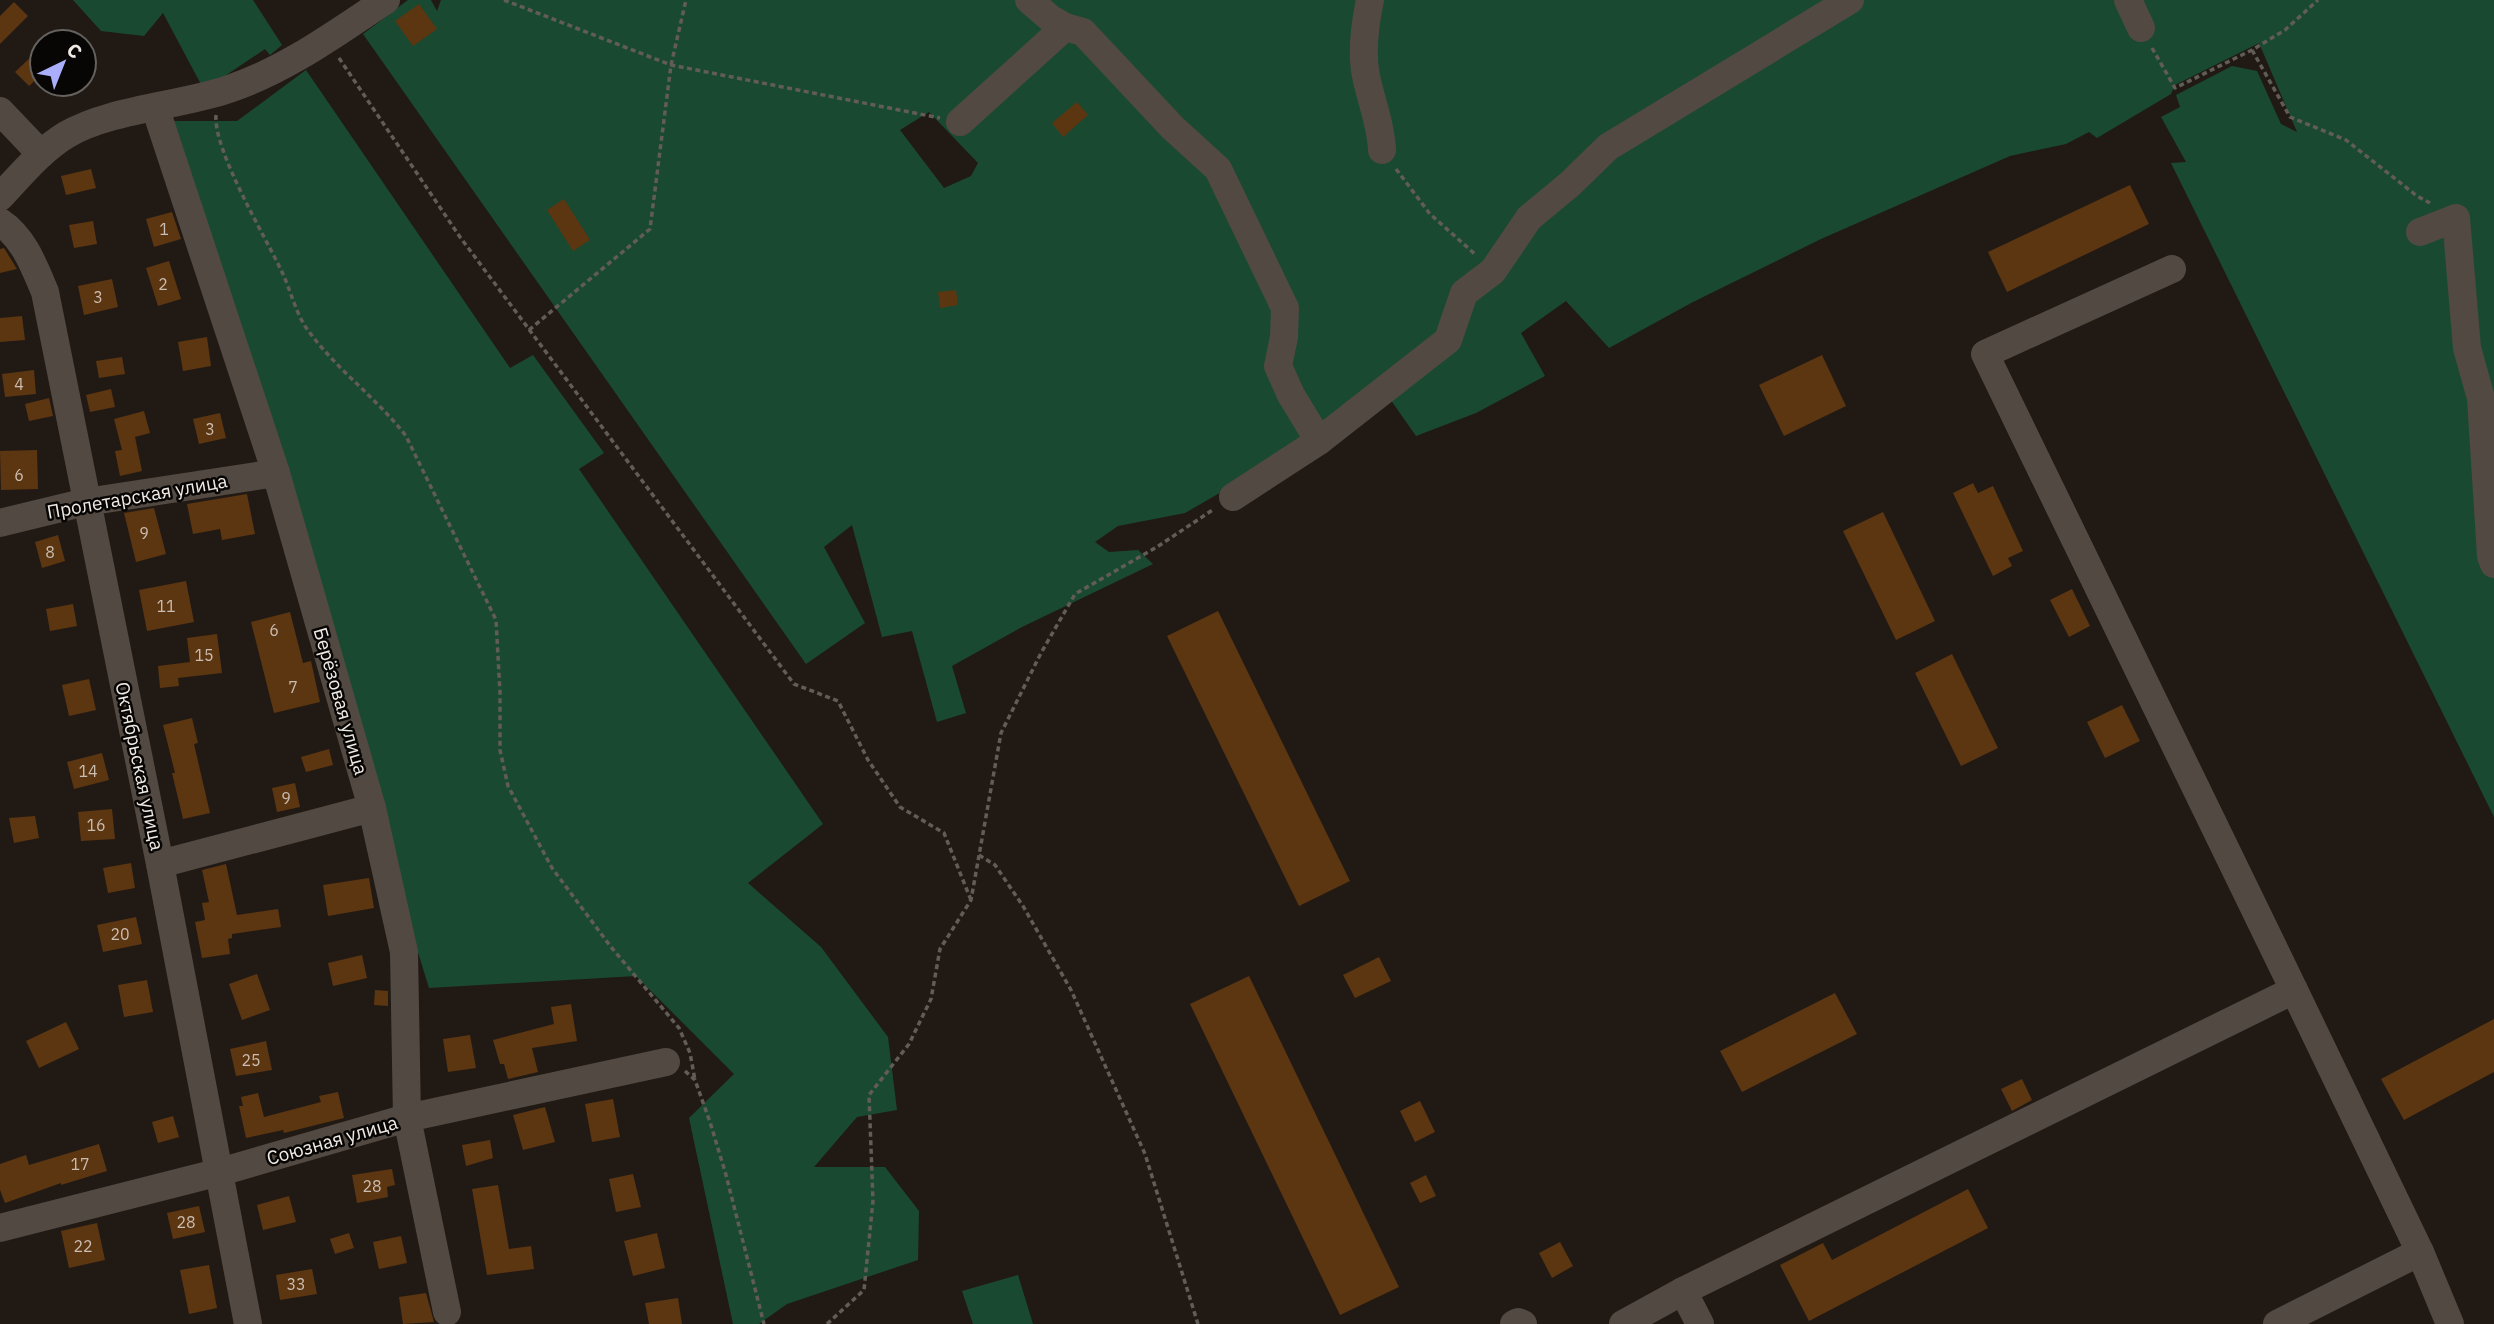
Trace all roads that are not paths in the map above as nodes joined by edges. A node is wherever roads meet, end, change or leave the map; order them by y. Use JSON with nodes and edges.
{"nodes":[{"id":1,"x":386,"y":0,"type":"edge"},
{"id":2,"x":1029,"y":0,"type":"edge"},
{"id":3,"x":1370,"y":0,"type":"edge"},
{"id":4,"x":1850,"y":0,"type":"edge"},
{"id":5,"x":2128,"y":0,"type":"edge"},
{"id":6,"x":1065,"y":27,"type":"junction"},
{"id":7,"x":2141,"y":28,"type":"road end"},
{"id":8,"x":155,"y":107,"type":"junction"},
{"id":9,"x":0,"y":111,"type":"edge"},
{"id":10,"x":961,"y":122,"type":"road end"},
{"id":11,"x":1382,"y":150,"type":"road end"},
{"id":12,"x":41,"y":155,"type":"junction"},
{"id":13,"x":0,"y":197,"type":"edge"},
{"id":14,"x":0,"y":222,"type":"edge"},
{"id":15,"x":2420,"y":232,"type":"dead end"},
{"id":16,"x":2172,"y":269,"type":"dead end"},
{"id":17,"x":1319,"y":441,"type":"junction"},
{"id":18,"x":276,"y":473,"type":"junction"},
{"id":19,"x":1233,"y":497,"type":"road end"},
{"id":20,"x":86,"y":502,"type":"junction"},
{"id":21,"x":0,"y":523,"type":"edge"},
{"id":22,"x":2494,"y":564,"type":"edge"},
{"id":23,"x":372,"y":808,"type":"junction"},
{"id":24,"x":160,"y":864,"type":"junction"},
{"id":25,"x":2294,"y":989,"type":"junction"},
{"id":26,"x":666,"y":1062,"type":"road end"},
{"id":27,"x":407,"y":1118,"type":"junction"},
{"id":28,"x":219,"y":1171,"type":"junction"},
{"id":29,"x":0,"y":1228,"type":"edge"},
{"id":30,"x":2420,"y":1252,"type":"junction"},
{"id":31,"x":1683,"y":1290,"type":"junction"},
{"id":32,"x":447,"y":1312,"type":"dead end"},
{"id":33,"x":248,"y":1324,"type":"edge"},
{"id":34,"x":1514,"y":1324,"type":"edge"},
{"id":35,"x":1523,"y":1324,"type":"edge"},
{"id":36,"x":1623,"y":1324,"type":"edge"},
{"id":37,"x":1700,"y":1324,"type":"edge"},
{"id":38,"x":2277,"y":1324,"type":"edge"},
{"id":39,"x":2450,"y":1324,"type":"edge"}],
"edges":[{"from":1,"to":8,"type":"street"},
{"from":2,"to":6,"type":"street"},
{"from":3,"to":11,"type":"street"},
{"from":4,"to":17,"type":"street"},
{"from":5,"to":7,"type":"street"},
{"from":6,"to":10,"type":"street"},
{"from":6,"to":17,"type":"street"},
{"from":8,"to":12,"type":"street"},
{"from":8,"to":18,"type":"street","name":"Берёзовая улица"},
{"from":9,"to":12,"type":"street"},
{"from":12,"to":13,"type":"street"},
{"from":14,"to":20,"type":"street","name":"Октябрьская улица"},
{"from":15,"to":22,"type":"street"},
{"from":16,"to":25,"type":"street"},
{"from":17,"to":19,"type":"street"},
{"from":18,"to":20,"type":"street","name":"Пролетарская улица"},
{"from":18,"to":23,"type":"street","name":"Берёзовая улица"},
{"from":20,"to":21,"type":"street","name":"Пролетарская улица"},
{"from":20,"to":24,"type":"street","name":"Октябрьская улица"},
{"from":23,"to":24,"type":"street"},
{"from":23,"to":27,"type":"street","name":"Берёзовая улица"},
{"from":24,"to":28,"type":"street","name":"Октябрьская улица"},
{"from":25,"to":30,"type":"street"},
{"from":25,"to":31,"type":"street"},
{"from":26,"to":27,"type":"street","name":"Союзная улица"},
{"from":27,"to":28,"type":"street","name":"Союзная улица"},
{"from":27,"to":32,"type":"street","name":"Берёзовая улица"},
{"from":28,"to":29,"type":"street","name":"Союзная улица"},
{"from":28,"to":33,"type":"street","name":"Октябрьская улица"},
{"from":30,"to":38,"type":"street"},
{"from":30,"to":39,"type":"street"},
{"from":31,"to":36,"type":"street"},
{"from":31,"to":37,"type":"street"},
{"from":34,"to":35,"type":"street"}]}
